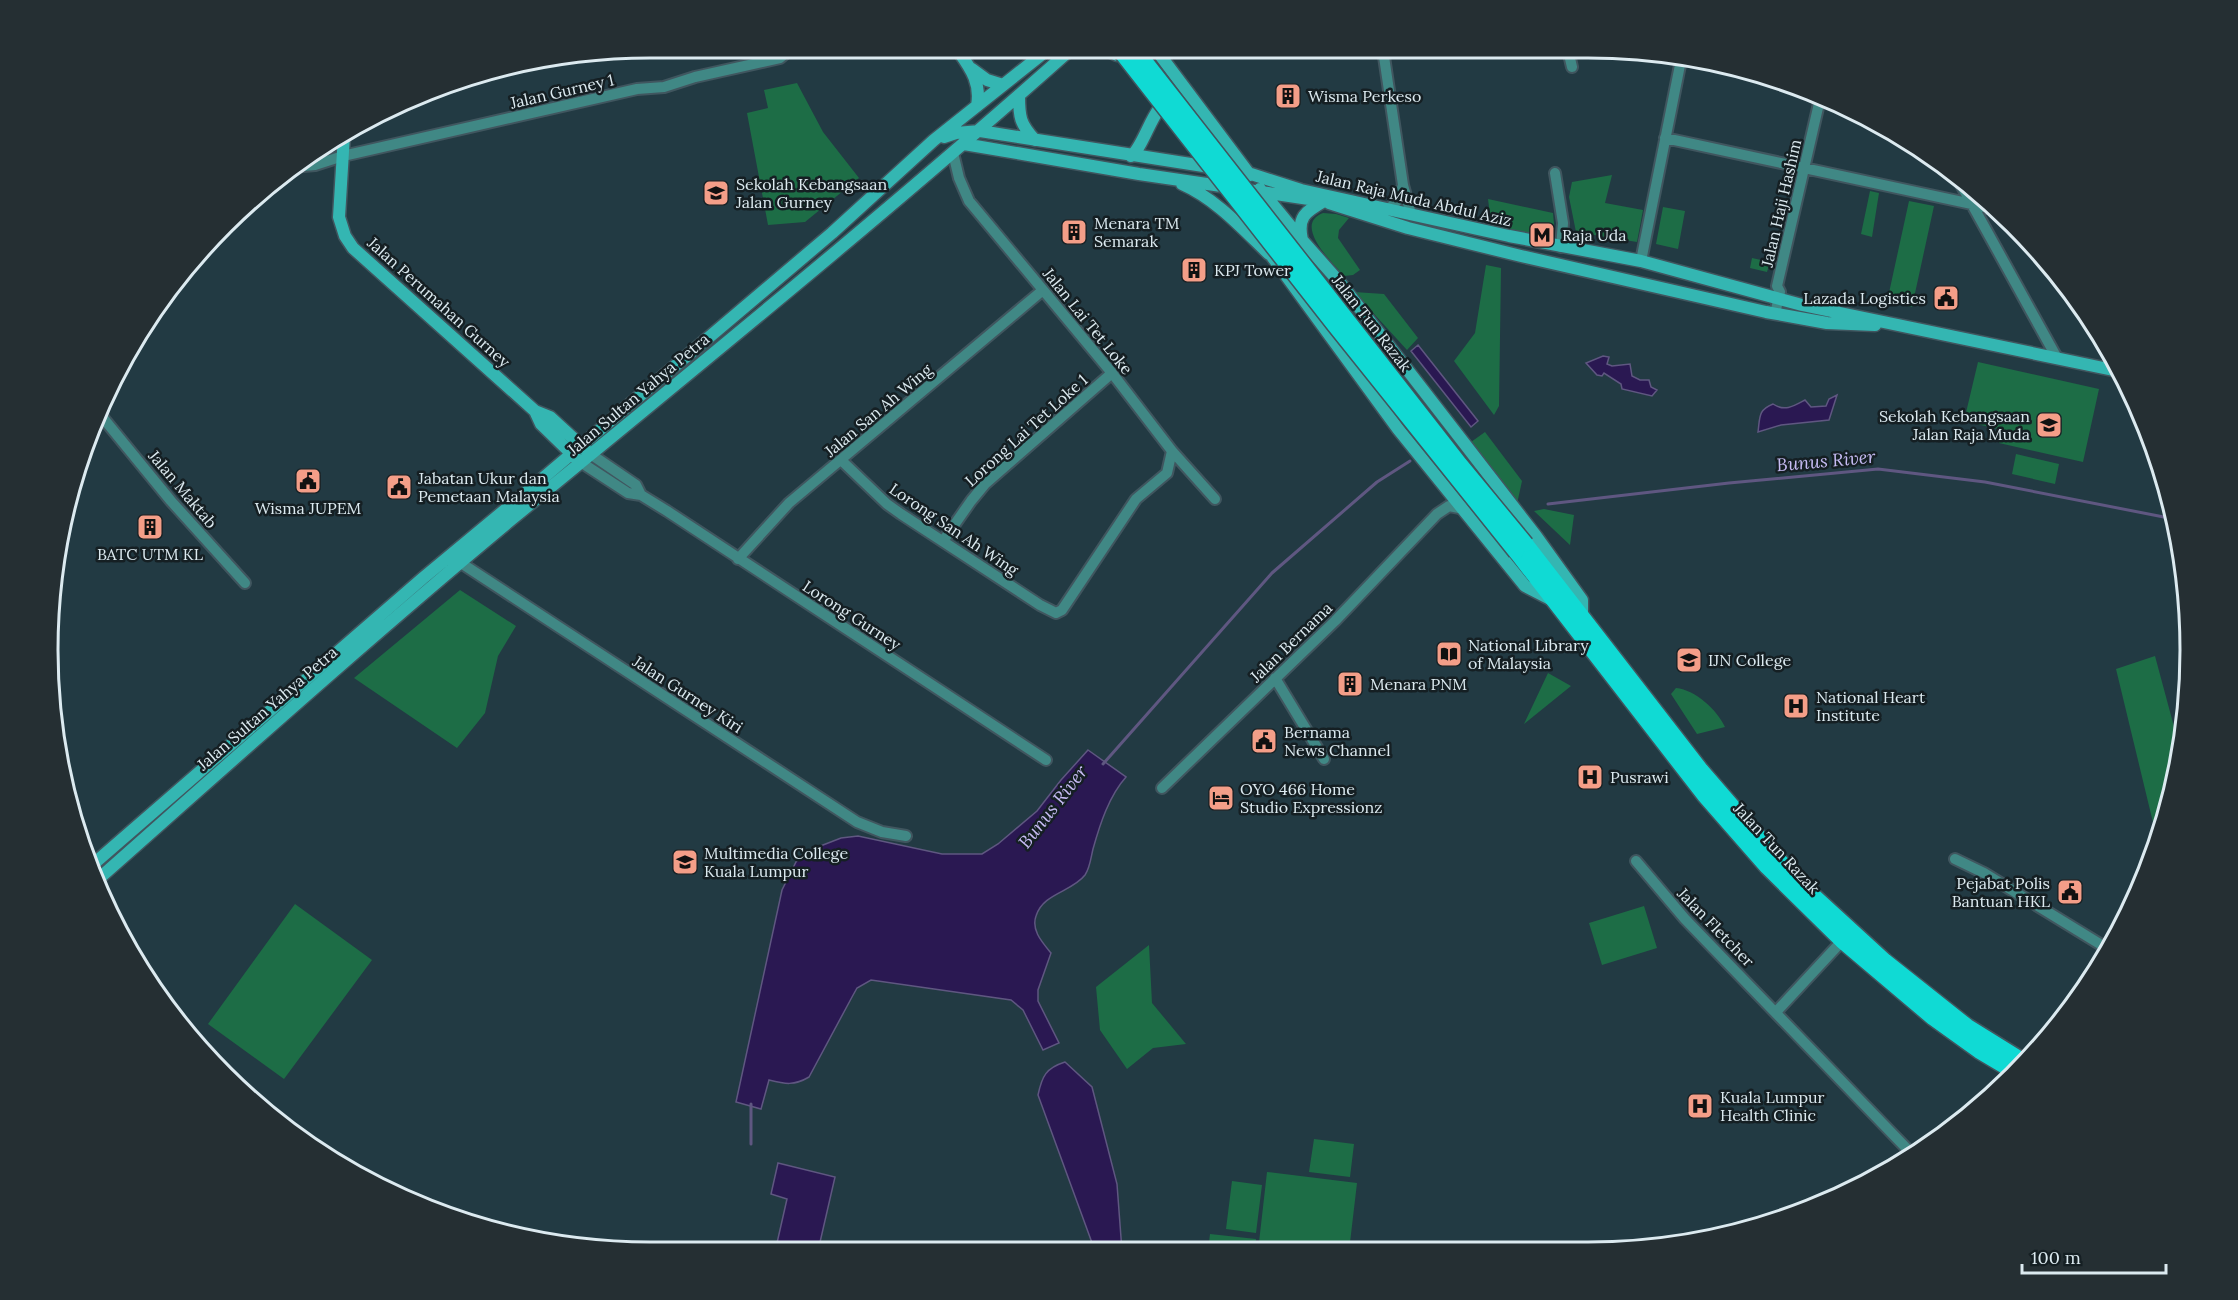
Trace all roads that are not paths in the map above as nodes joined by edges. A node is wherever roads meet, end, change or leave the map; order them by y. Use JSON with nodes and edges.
{"nodes":[{"id":1,"x":780,"y":58,"type":"edge"},
{"id":2,"x":964,"y":58,"type":"edge"},
{"id":3,"x":1037,"y":58,"type":"edge"},
{"id":4,"x":1061,"y":58,"type":"edge"},
{"id":5,"x":1120,"y":58,"type":"edge"},
{"id":6,"x":1120,"y":58,"type":"edge"},
{"id":7,"x":1142,"y":58,"type":"edge"},
{"id":8,"x":1162,"y":58,"type":"edge"},
{"id":9,"x":1384,"y":58,"type":"edge"},
{"id":10,"x":1570,"y":58,"type":"edge"},
{"id":11,"x":1680,"y":66,"type":"edge"},
{"id":12,"x":1572,"y":67,"type":"dead end"},
{"id":13,"x":972,"y":69,"type":"junction"},
{"id":14,"x":1003,"y":86,"type":"junction"},
{"id":15,"x":1019,"y":95,"type":"junction"},
{"id":16,"x":977,"y":106,"type":"junction"},
{"id":17,"x":1818,"y":106,"type":"edge"},
{"id":18,"x":1159,"y":109,"type":"junction"},
{"id":19,"x":980,"y":131,"type":"junction"},
{"id":20,"x":1665,"y":138,"type":"junction"},
{"id":21,"x":934,"y":140,"type":"junction"},
{"id":22,"x":1035,"y":140,"type":"junction"},
{"id":23,"x":344,"y":144,"type":"edge"},
{"id":24,"x":964,"y":144,"type":"junction"},
{"id":25,"x":953,"y":153,"type":"junction"},
{"id":26,"x":343,"y":156,"type":"junction"},
{"id":27,"x":1131,"y":156,"type":"junction"},
{"id":28,"x":311,"y":165,"type":"edge"},
{"id":29,"x":1203,"y":166,"type":"junction"},
{"id":30,"x":1804,"y":168,"type":"junction"},
{"id":31,"x":1248,"y":173,"type":"junction"},
{"id":32,"x":1555,"y":173,"type":"dead end"},
{"id":33,"x":1170,"y":179,"type":"junction"},
{"id":34,"x":1218,"y":185,"type":"junction"},
{"id":35,"x":1403,"y":185,"type":"junction"},
{"id":36,"x":1262,"y":191,"type":"junction"},
{"id":37,"x":1968,"y":197,"type":"edge"},
{"id":38,"x":1324,"y":201,"type":"junction"},
{"id":39,"x":1972,"y":204,"type":"junction"},
{"id":40,"x":1978,"y":205,"type":"edge"},
{"id":41,"x":1389,"y":209,"type":"junction"},
{"id":42,"x":1411,"y":214,"type":"junction"},
{"id":43,"x":1408,"y":228,"type":"junction"},
{"id":44,"x":1302,"y":240,"type":"junction"},
{"id":45,"x":1561,"y":247,"type":"junction"},
{"id":46,"x":1269,"y":254,"type":"junction"},
{"id":47,"x":1641,"y":261,"type":"junction"},
{"id":48,"x":1043,"y":290,"type":"junction"},
{"id":49,"x":1774,"y":298,"type":"junction"},
{"id":50,"x":1353,"y":300,"type":"junction"},
{"id":51,"x":1770,"y":313,"type":"junction"},
{"id":52,"x":1316,"y":315,"type":"junction"},
{"id":53,"x":1885,"y":321,"type":"junction"},
{"id":54,"x":2057,"y":358,"type":"junction"},
{"id":55,"x":2108,"y":369,"type":"edge"},
{"id":56,"x":1112,"y":373,"type":"junction"},
{"id":57,"x":105,"y":421,"type":"edge"},
{"id":58,"x":576,"y":450,"type":"junction"},
{"id":59,"x":1173,"y":451,"type":"junction"},
{"id":60,"x":587,"y":459,"type":"junction"},
{"id":61,"x":842,"y":460,"type":"junction"},
{"id":62,"x":1448,"y":488,"type":"junction"},
{"id":63,"x":1215,"y":499,"type":"dead end"},
{"id":64,"x":1464,"y":509,"type":"junction"},
{"id":65,"x":1437,"y":514,"type":"junction"},
{"id":66,"x":943,"y":542,"type":"junction"},
{"id":67,"x":1521,"y":548,"type":"junction"},
{"id":68,"x":738,"y":559,"type":"junction"},
{"id":69,"x":461,"y":563,"type":"junction"},
{"id":70,"x":245,"y":584,"type":"dead end"},
{"id":71,"x":1556,"y":602,"type":"junction"},
{"id":72,"x":1582,"y":615,"type":"junction"},
{"id":73,"x":325,"y":670,"type":"junction"},
{"id":74,"x":1275,"y":678,"type":"junction"},
{"id":75,"x":1324,"y":759,"type":"dead end"},
{"id":76,"x":1046,"y":760,"type":"dead end"},
{"id":77,"x":1162,"y":788,"type":"dead end"},
{"id":78,"x":906,"y":836,"type":"dead end"},
{"id":79,"x":1956,"y":859,"type":"dead end"},
{"id":80,"x":98,"y":860,"type":"edge"},
{"id":81,"x":1636,"y":861,"type":"dead end"},
{"id":82,"x":103,"y":874,"type":"edge"},
{"id":83,"x":1842,"y":941,"type":"junction"},
{"id":84,"x":2101,"y":945,"type":"edge"},
{"id":85,"x":1776,"y":1012,"type":"junction"},
{"id":86,"x":2016,"y":1058,"type":"edge"},
{"id":87,"x":2007,"y":1067,"type":"edge"},
{"id":88,"x":1907,"y":1148,"type":"edge"}],
"edges":[{"from":1,"to":26,"type":"street","name":"Jalan Gurney 1"},
{"from":2,"to":13,"type":"main road"},
{"from":3,"to":14,"type":"main road","name":"Jalan Sultan Yahya Petra"},
{"from":4,"to":15,"type":"main road","name":"Jalan Sultan Yahya Petra"},
{"from":5,"to":67,"type":"main road","name":"Jalan Tun Razak","bridge":true},
{"from":6,"to":18,"type":"main road","name":"Jalan Tun Razak"},
{"from":7,"to":67,"type":"main road","name":"Jalan Tun Razak","bridge":true},
{"from":8,"to":31,"type":"main road","name":"Jalan Tun Razak"},
{"from":9,"to":35,"type":"street"},
{"from":10,"to":12,"type":"street"},
{"from":11,"to":20,"type":"street"},
{"from":13,"to":14,"type":"main road"},
{"from":13,"to":16,"type":"main road"},
{"from":14,"to":16,"type":"main road","name":"Jalan Sultan Yahya Petra"},
{"from":15,"to":19,"type":"main road","name":"Jalan Sultan Yahya Petra"},
{"from":15,"to":22,"type":"main road"},
{"from":16,"to":21,"type":"main road","name":"Jalan Sultan Yahya Petra"},
{"from":17,"to":30,"type":"street","name":"Jalan Haji Hashim"},
{"from":18,"to":27,"type":"main road"},
{"from":18,"to":29,"type":"main road","name":"Jalan Tun Razak"},
{"from":19,"to":21,"type":"main road","name":"Jalan Raja Muda Abdul Aziz"},
{"from":19,"to":22,"type":"main road","name":"Jalan Raja Muda Abdul Aziz"},
{"from":19,"to":24,"type":"main road","name":"Jalan Sultan Yahya Petra"},
{"from":20,"to":30,"type":"street"},
{"from":20,"to":47,"type":"street"},
{"from":21,"to":58,"type":"main road","name":"Jalan Sultan Yahya Petra"},
{"from":22,"to":27,"type":"main road","name":"Jalan Raja Muda Abdul Aziz"},
{"from":23,"to":26,"type":"main road","name":"Jalan Perumahan Gurney"},
{"from":24,"to":25,"type":"main road","name":"Jalan Sultan Yahya Petra"},
{"from":24,"to":33,"type":"main road","name":"Jalan Raja Muda Abdul Aziz"},
{"from":25,"to":48,"type":"street","name":"Jalan Lai Tet Loke"},
{"from":25,"to":60,"type":"main road","name":"Jalan Sultan Yahya Petra"},
{"from":26,"to":28,"type":"street","name":"Jalan Gurney 1"},
{"from":26,"to":58,"type":"main road","name":"Jalan Perumahan Gurney"},
{"from":27,"to":29,"type":"main road","name":"Jalan Raja Muda Abdul Aziz"},
{"from":29,"to":31,"type":"main road","name":"Jalan Raja Muda Abdul Aziz"},
{"from":29,"to":34,"type":"main road","name":"Jalan Tun Razak"},
{"from":30,"to":39,"type":"street"},
{"from":30,"to":49,"type":"street","name":"Jalan Haji Hashim"},
{"from":31,"to":36,"type":"main road","name":"Jalan Tun Razak"},
{"from":31,"to":41,"type":"main road","name":"Jalan Raja Muda Abdul Aziz"},
{"from":32,"to":45,"type":"street"},
{"from":33,"to":34,"type":"main road","name":"Jalan Raja Muda Abdul Aziz"},
{"from":33,"to":46,"type":"main road"},
{"from":34,"to":36,"type":"main road","name":"Jalan Raja Muda Abdul Aziz"},
{"from":34,"to":46,"type":"main road","name":"Jalan Tun Razak"},
{"from":35,"to":41,"type":"street"},
{"from":35,"to":42,"type":"street"},
{"from":36,"to":38,"type":"main road","name":"Jalan Raja Muda Abdul Aziz"},
{"from":36,"to":44,"type":"main road","name":"Jalan Tun Razak"},
{"from":37,"to":39,"type":"street"},
{"from":38,"to":43,"type":"main road","name":"Jalan Raja Muda Abdul Aziz"},
{"from":38,"to":44,"type":"main road"},
{"from":39,"to":40,"type":"street"},
{"from":39,"to":54,"type":"street"},
{"from":41,"to":42,"type":"main road","name":"Jalan Raja Muda Abdul Aziz"},
{"from":42,"to":43,"type":"main road"},
{"from":42,"to":45,"type":"main road","name":"Jalan Raja Muda Abdul Aziz"},
{"from":43,"to":51,"type":"main road","name":"Jalan Raja Muda Abdul Aziz"},
{"from":44,"to":50,"type":"main road","name":"Jalan Tun Razak"},
{"from":45,"to":47,"type":"main road","name":"Jalan Raja Muda Abdul Aziz"},
{"from":46,"to":52,"type":"main road","name":"Jalan Tun Razak"},
{"from":47,"to":49,"type":"main road","name":"Jalan Raja Muda Abdul Aziz"},
{"from":48,"to":56,"type":"street","name":"Jalan Lai Tet Loke"},
{"from":48,"to":61,"type":"street","name":"Jalan San Ah Wing"},
{"from":49,"to":51,"type":"street","name":"Jalan Haji Hashim"},
{"from":49,"to":53,"type":"main road","name":"Jalan Raja Muda Abdul Aziz"},
{"from":50,"to":52,"type":"main road"},
{"from":50,"to":72,"type":"main road","name":"Jalan Tun Razak"},
{"from":51,"to":53,"type":"main road","name":"Jalan Raja Muda Abdul Aziz"},
{"from":52,"to":62,"type":"main road","name":"Jalan Tun Razak"},
{"from":53,"to":54,"type":"main road","name":"Jalan Raja Muda Abdul Aziz"},
{"from":54,"to":55,"type":"main road","name":"Jalan Raja Muda Abdul Aziz"},
{"from":56,"to":59,"type":"street","name":"Jalan Lai Tet Loke"},
{"from":56,"to":66,"type":"street","name":"Lorong Lai Tet Loke 1"},
{"from":57,"to":70,"type":"street","name":"Jalan Maktab"},
{"from":58,"to":60,"type":"main road","name":"Jalan Perumahan Gurney"},
{"from":58,"to":73,"type":"main road","name":"Jalan Sultan Yahya Petra"},
{"from":59,"to":63,"type":"street","name":"Jalan Lai Tet Loke"},
{"from":59,"to":66,"type":"street","name":"Lorong San Ah Wing"},
{"from":60,"to":68,"type":"street","name":"Lorong Gurney"},
{"from":60,"to":69,"type":"main road","name":"Jalan Sultan Yahya Petra"},
{"from":61,"to":66,"type":"street","name":"Lorong San Ah Wing"},
{"from":61,"to":68,"type":"street","name":"Jalan San Ah Wing"},
{"from":62,"to":64,"type":"main road","name":"Jalan Tun Razak"},
{"from":62,"to":65,"type":"street","name":"Jalan Bernama"},
{"from":64,"to":65,"type":"street"},
{"from":64,"to":71,"type":"main road","name":"Jalan Tun Razak"},
{"from":65,"to":74,"type":"street","name":"Jalan Bernama"},
{"from":67,"to":71,"type":"main road","name":"Jalan Tun Razak"},
{"from":67,"to":72,"type":"main road","name":"Jalan Tun Razak"},
{"from":68,"to":76,"type":"street","name":"Lorong Gurney"},
{"from":69,"to":73,"type":"main road","name":"Jalan Sultan Yahya Petra"},
{"from":69,"to":78,"type":"street","name":"Jalan Gurney Kiri"},
{"from":71,"to":83,"type":"main road","name":"Jalan Tun Razak"},
{"from":72,"to":86,"type":"main road","name":"Jalan Tun Razak"},
{"from":73,"to":80,"type":"main road","name":"Jalan Sultan Yahya Petra"},
{"from":73,"to":82,"type":"main road","name":"Jalan Sultan Yahya Petra"},
{"from":74,"to":75,"type":"street"},
{"from":74,"to":77,"type":"street","name":"Jalan Bernama"},
{"from":79,"to":84,"type":"street"},
{"from":81,"to":85,"type":"street","name":"Jalan Fletcher"},
{"from":83,"to":85,"type":"street"},
{"from":83,"to":87,"type":"main road","name":"Jalan Tun Razak"},
{"from":85,"to":88,"type":"street","name":"Jalan Fletcher"}]}
